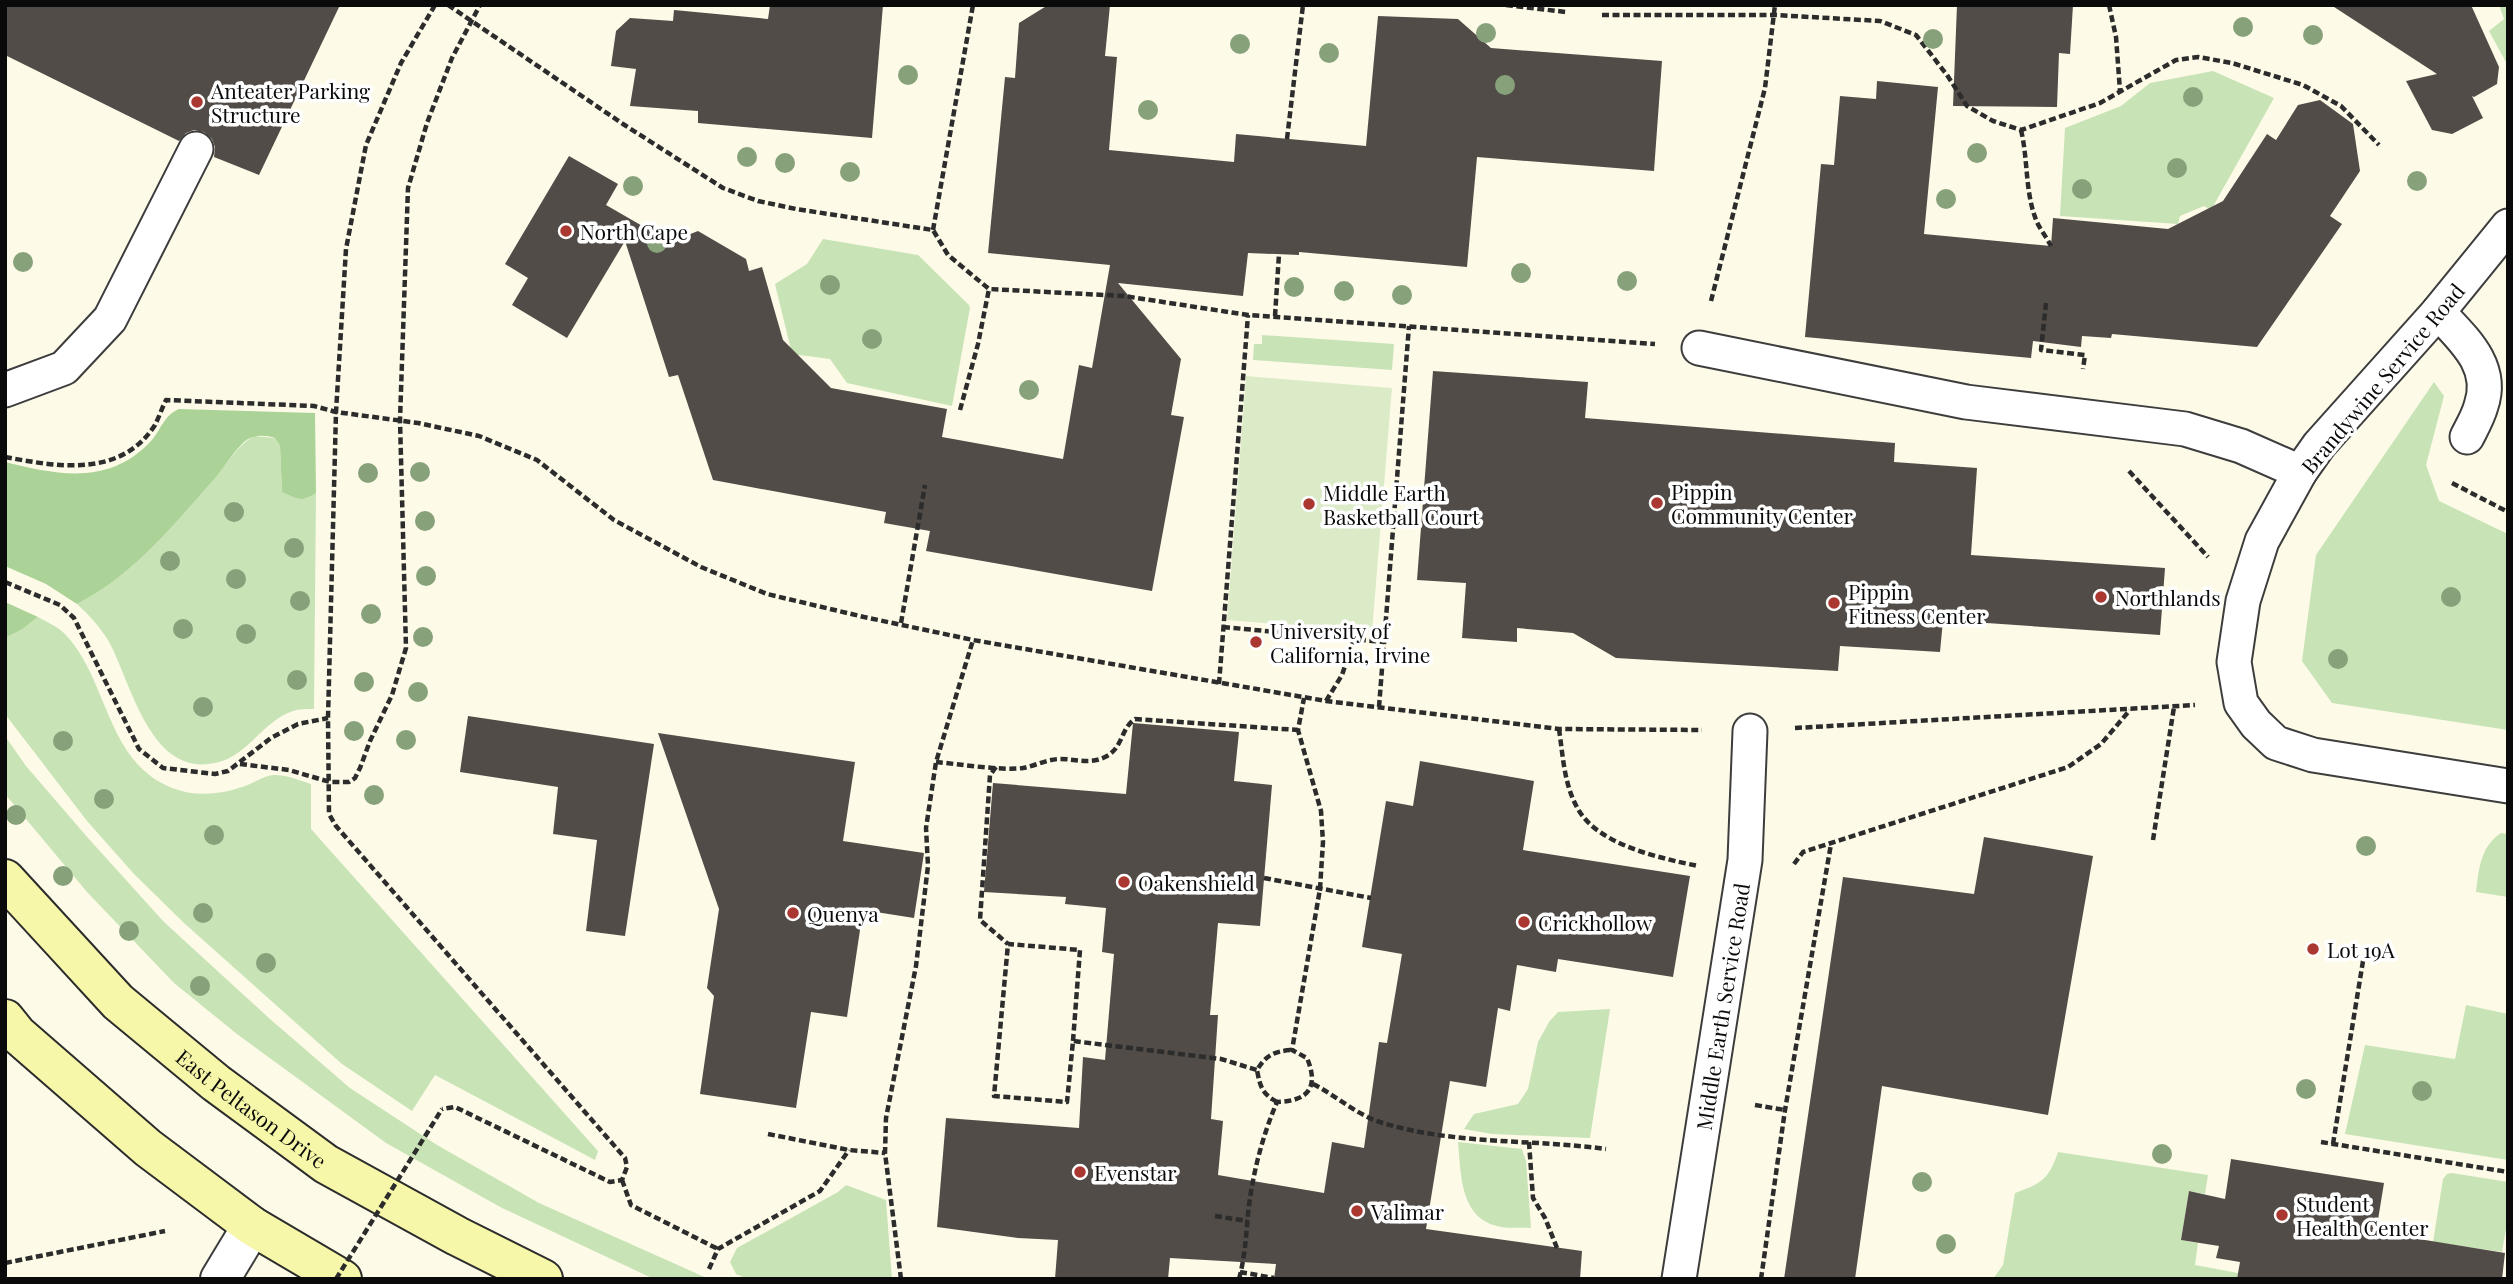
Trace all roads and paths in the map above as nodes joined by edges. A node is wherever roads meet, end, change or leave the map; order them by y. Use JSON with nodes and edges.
{"nodes":[{"id":1,"x":435,"y":5,"type":"edge"},
{"id":2,"x":448,"y":5,"type":"edge"},
{"id":3,"x":480,"y":5,"type":"edge"},
{"id":4,"x":973,"y":5,"type":"edge"},
{"id":5,"x":1303,"y":5,"type":"edge"},
{"id":6,"x":1506,"y":5,"type":"edge"},
{"id":7,"x":1775,"y":5,"type":"edge"},
{"id":8,"x":2109,"y":5,"type":"edge"},
{"id":9,"x":1566,"y":12,"type":"dead end"},
{"id":10,"x":1602,"y":15,"type":"dead end"},
{"id":11,"x":1775,"y":15,"type":"junction"},
{"id":12,"x":471,"y":23,"type":"junction"},
{"id":13,"x":2120,"y":91,"type":"junction"},
{"id":14,"x":2021,"y":130,"type":"junction"},
{"id":15,"x":1287,"y":139,"type":"dead end"},
{"id":16,"x":2379,"y":145,"type":"dead end"},
{"id":17,"x":196,"y":149,"type":"dead end"},
{"id":18,"x":2508,"y":226,"type":"edge"},
{"id":19,"x":933,"y":230,"type":"junction"},
{"id":20,"x":2051,"y":246,"type":"dead end"},
{"id":21,"x":1279,"y":254,"type":"dead end"},
{"id":22,"x":989,"y":289,"type":"junction"},
{"id":23,"x":2046,"y":303,"type":"dead end"},
{"id":24,"x":2438,"y":312,"type":"junction"},
{"id":25,"x":1248,"y":315,"type":"junction"},
{"id":26,"x":1275,"y":316,"type":"junction"},
{"id":27,"x":1409,"y":326,"type":"junction"},
{"id":28,"x":1699,"y":348,"type":"junction"},
{"id":29,"x":2041,"y":350,"type":"dead end"},
{"id":30,"x":5,"y":390,"type":"edge"},
{"id":31,"x":960,"y":410,"type":"dead end"},
{"id":32,"x":336,"y":412,"type":"junction"},
{"id":33,"x":400,"y":420,"type":"junction"},
{"id":34,"x":2467,"y":436,"type":"dead end"},
{"id":35,"x":5,"y":457,"type":"edge"},
{"id":36,"x":2300,"y":472,"type":"junction"},
{"id":37,"x":925,"y":485,"type":"dead end"},
{"id":38,"x":2179,"y":525,"type":"dead end"},
{"id":39,"x":2204,"y":552,"type":"dead end"},
{"id":40,"x":5,"y":582,"type":"edge"},
{"id":41,"x":901,"y":623,"type":"junction"},
{"id":42,"x":1223,"y":627,"type":"junction"},
{"id":43,"x":1354,"y":639,"type":"junction"},
{"id":44,"x":973,"y":640,"type":"junction"},
{"id":45,"x":1384,"y":642,"type":"junction"},
{"id":46,"x":1219,"y":684,"type":"junction"},
{"id":47,"x":1304,"y":698,"type":"junction"},
{"id":48,"x":1326,"y":701,"type":"junction"},
{"id":49,"x":2241,"y":703,"type":"junction"},
{"id":50,"x":1378,"y":707,"type":"junction"},
{"id":51,"x":2174,"y":707,"type":"junction"},
{"id":52,"x":2130,"y":710,"type":"junction"},
{"id":53,"x":328,"y":719,"type":"junction"},
{"id":54,"x":1559,"y":729,"type":"junction"},
{"id":55,"x":1298,"y":730,"type":"junction"},
{"id":56,"x":1750,"y":730,"type":"junction"},
{"id":57,"x":936,"y":762,"type":"junction"},
{"id":58,"x":240,"y":764,"type":"junction"},
{"id":59,"x":997,"y":766,"type":"junction"},
{"id":60,"x":330,"y":782,"type":"junction"},
{"id":61,"x":2508,"y":786,"type":"edge"},
{"id":62,"x":2153,"y":840,"type":"dead end"},
{"id":63,"x":1831,"y":844,"type":"junction"},
{"id":64,"x":1700,"y":867,"type":"dead end"},
{"id":65,"x":1788,"y":872,"type":"dead end"},
{"id":66,"x":1264,"y":878,"type":"dead end"},
{"id":67,"x":5,"y":879,"type":"edge"},
{"id":68,"x":1320,"y":890,"type":"junction"},
{"id":69,"x":1371,"y":898,"type":"dead end"},
{"id":70,"x":1008,"y":944,"type":"junction"},
{"id":71,"x":2364,"y":955,"type":"dead end"},
{"id":72,"x":5,"y":1019,"type":"edge"},
{"id":73,"x":1073,"y":1041,"type":"junction"},
{"id":74,"x":1292,"y":1050,"type":"junction"},
{"id":75,"x":1257,"y":1070,"type":"junction"},
{"id":76,"x":1313,"y":1084,"type":"junction"},
{"id":77,"x":1747,"y":1097,"type":"dead end"},
{"id":78,"x":1277,"y":1102,"type":"junction"},
{"id":79,"x":1785,"y":1111,"type":"junction"},
{"id":80,"x":768,"y":1134,"type":"dead end"},
{"id":81,"x":1529,"y":1142,"type":"junction"},
{"id":82,"x":2320,"y":1142,"type":"dead end"},
{"id":83,"x":2333,"y":1144,"type":"junction"},
{"id":84,"x":1606,"y":1149,"type":"dead end"},
{"id":85,"x":849,"y":1150,"type":"junction"},
{"id":86,"x":885,"y":1153,"type":"junction"},
{"id":87,"x":2508,"y":1172,"type":"edge"},
{"id":88,"x":622,"y":1180,"type":"junction"},
{"id":89,"x":1215,"y":1216,"type":"dead end"},
{"id":90,"x":1247,"y":1222,"type":"junction"},
{"id":91,"x":252,"y":1226,"type":"junction"},
{"id":92,"x":165,"y":1231,"type":"dead end"},
{"id":93,"x":1557,"y":1248,"type":"dead end"},
{"id":94,"x":718,"y":1250,"type":"junction"},
{"id":95,"x":5,"y":1263,"type":"edge"},
{"id":96,"x":709,"y":1269,"type":"dead end"},
{"id":97,"x":1240,"y":1272,"type":"junction"},
{"id":98,"x":1274,"y":1278,"type":"edge"},
{"id":99,"x":220,"y":1279,"type":"edge"},
{"id":100,"x":337,"y":1279,"type":"edge"},
{"id":101,"x":342,"y":1279,"type":"edge"},
{"id":102,"x":543,"y":1279,"type":"edge"},
{"id":103,"x":901,"y":1279,"type":"edge"},
{"id":104,"x":1238,"y":1279,"type":"edge"},
{"id":105,"x":1679,"y":1279,"type":"edge"},
{"id":106,"x":1762,"y":1279,"type":"edge"}],
"edges":[{"from":1,"to":32,"type":"path"},
{"from":2,"to":12,"type":"path"},
{"from":3,"to":12,"type":"path"},
{"from":4,"to":19,"type":"path"},
{"from":5,"to":15,"type":"path"},
{"from":6,"to":9,"type":"path"},
{"from":7,"to":11,"type":"path"},
{"from":8,"to":13,"type":"path"},
{"from":10,"to":11,"type":"path"},
{"from":11,"to":14,"type":"path"},
{"from":11,"to":28,"type":"path"},
{"from":12,"to":19,"type":"path"},
{"from":12,"to":33,"type":"path"},
{"from":13,"to":14,"type":"path"},
{"from":13,"to":16,"type":"path"},
{"from":14,"to":20,"type":"path"},
{"from":17,"to":30,"type":"lane"},
{"from":18,"to":24,"type":"lane","name":"Brandywine Service Road"},
{"from":19,"to":22,"type":"path"},
{"from":21,"to":26,"type":"path"},
{"from":22,"to":25,"type":"path"},
{"from":22,"to":31,"type":"path"},
{"from":23,"to":29,"type":"path"},
{"from":24,"to":34,"type":"lane"},
{"from":24,"to":36,"type":"lane","name":"Brandywine Service Road"},
{"from":25,"to":26,"type":"path"},
{"from":25,"to":42,"type":"path"},
{"from":26,"to":27,"type":"path"},
{"from":27,"to":28,"type":"path"},
{"from":27,"to":45,"type":"path"},
{"from":28,"to":36,"type":"lane"},
{"from":32,"to":33,"type":"path"},
{"from":32,"to":35,"type":"path"},
{"from":32,"to":53,"type":"path"},
{"from":33,"to":41,"type":"path"},
{"from":33,"to":60,"type":"path"},
{"from":36,"to":49,"type":"lane","name":"Brandywine Service Road"},
{"from":37,"to":41,"type":"path"},
{"from":38,"to":39,"type":"path"},
{"from":40,"to":58,"type":"path"},
{"from":41,"to":44,"type":"path"},
{"from":42,"to":43,"type":"path"},
{"from":42,"to":46,"type":"path"},
{"from":43,"to":45,"type":"path"},
{"from":43,"to":48,"type":"path"},
{"from":44,"to":46,"type":"path"},
{"from":44,"to":57,"type":"path"},
{"from":45,"to":50,"type":"path"},
{"from":46,"to":47,"type":"path"},
{"from":47,"to":48,"type":"path"},
{"from":47,"to":55,"type":"path"},
{"from":48,"to":50,"type":"path"},
{"from":49,"to":51,"type":"path"},
{"from":49,"to":61,"type":"lane","name":"Brandywine Service Road"},
{"from":50,"to":54,"type":"path"},
{"from":51,"to":52,"type":"path"},
{"from":51,"to":62,"type":"path"},
{"from":52,"to":56,"type":"path"},
{"from":52,"to":63,"type":"path"},
{"from":53,"to":58,"type":"path"},
{"from":53,"to":60,"type":"path"},
{"from":54,"to":56,"type":"path"},
{"from":54,"to":64,"type":"path"},
{"from":55,"to":59,"type":"path"},
{"from":55,"to":68,"type":"path"},
{"from":56,"to":105,"type":"lane","name":"Middle Earth Service Road"},
{"from":57,"to":59,"type":"path"},
{"from":57,"to":86,"type":"path"},
{"from":58,"to":60,"type":"path"},
{"from":59,"to":70,"type":"path"},
{"from":60,"to":88,"type":"path"},
{"from":63,"to":65,"type":"path"},
{"from":63,"to":79,"type":"path"},
{"from":66,"to":68,"type":"path"},
{"from":67,"to":102,"type":"main road","name":"East Peltason Drive"},
{"from":68,"to":69,"type":"path"},
{"from":68,"to":74,"type":"path"},
{"from":70,"to":73,"type":"path"},
{"from":70,"to":73,"type":"path"},
{"from":71,"to":83,"type":"path"},
{"from":72,"to":91,"type":"main road"},
{"from":73,"to":75,"type":"path"},
{"from":74,"to":75,"type":"path"},
{"from":74,"to":76,"type":"path"},
{"from":75,"to":78,"type":"path"},
{"from":76,"to":78,"type":"path"},
{"from":76,"to":81,"type":"path"},
{"from":77,"to":79,"type":"path"},
{"from":78,"to":90,"type":"path"},
{"from":79,"to":106,"type":"path"},
{"from":80,"to":85,"type":"path"},
{"from":81,"to":84,"type":"path"},
{"from":81,"to":93,"type":"path"},
{"from":82,"to":83,"type":"path"},
{"from":83,"to":87,"type":"path"},
{"from":85,"to":86,"type":"path"},
{"from":85,"to":94,"type":"path"},
{"from":86,"to":103,"type":"path"},
{"from":88,"to":94,"type":"path"},
{"from":88,"to":100,"type":"path","bridge":true},
{"from":89,"to":90,"type":"path"},
{"from":90,"to":97,"type":"path"},
{"from":91,"to":99,"type":"street"},
{"from":91,"to":101,"type":"main road"},
{"from":92,"to":95,"type":"path"},
{"from":94,"to":96,"type":"path"},
{"from":97,"to":98,"type":"path"},
{"from":97,"to":104,"type":"path"}]}
